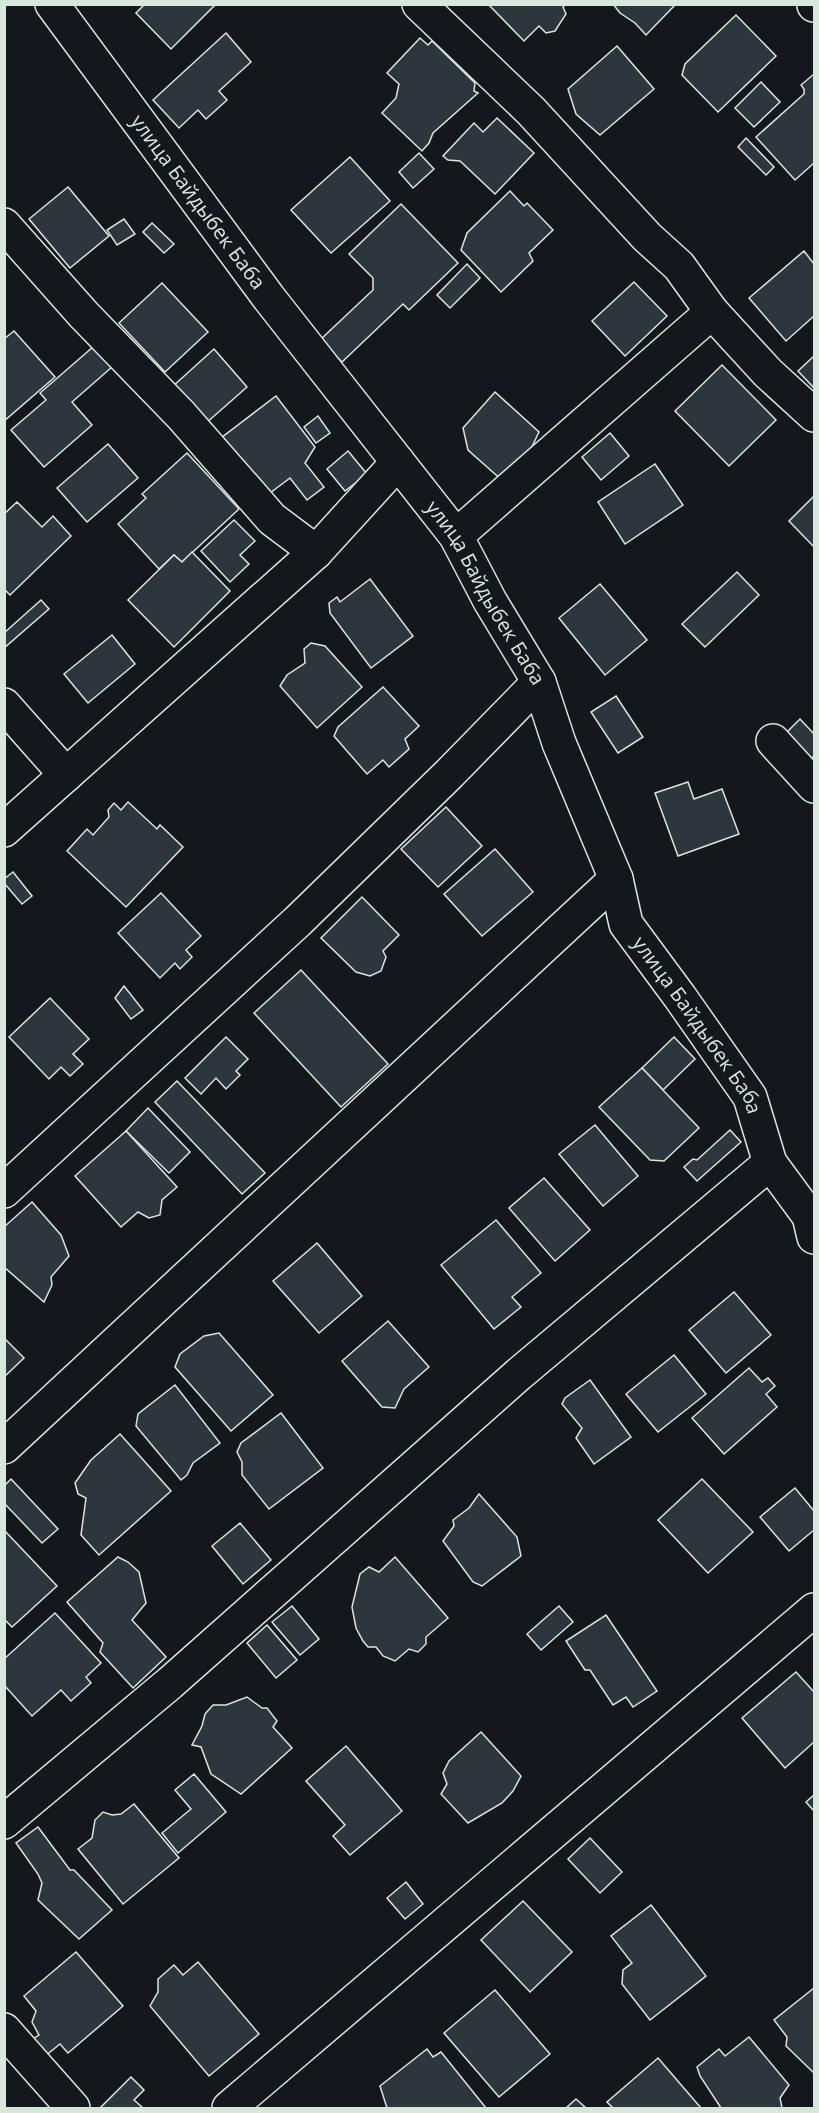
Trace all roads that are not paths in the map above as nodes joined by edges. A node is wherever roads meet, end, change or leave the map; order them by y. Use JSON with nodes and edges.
{"nodes":[{"id":1,"x":52,"y":4,"type":"edge"},
{"id":2,"x":419,"y":4,"type":"edge"},
{"id":3,"x":4,"y":225,"type":"edge"},
{"id":4,"x":712,"y":312,"type":"junction"},
{"id":5,"x":814,"y":415,"type":"edge"},
{"id":6,"x":398,"y":462,"type":"junction"},
{"id":7,"x":456,"y":536,"type":"junction"},
{"id":8,"x":315,"y":552,"type":"junction"},
{"id":9,"x":539,"y":682,"type":"junction"},
{"id":10,"x":4,"y":705,"type":"edge"},
{"id":11,"x":773,"y":741,"type":"dead end"},
{"id":12,"x":66,"y":775,"type":"junction"},
{"id":13,"x":814,"y":786,"type":"edge"},
{"id":14,"x":4,"y":830,"type":"edge"},
{"id":15,"x":616,"y":879,"type":"junction"},
{"id":16,"x":770,"y":1163,"type":"junction"},
{"id":17,"x":4,"y":1191,"type":"edge"},
{"id":18,"x":814,"y":1237,"type":"edge"},
{"id":19,"x":4,"y":1447,"type":"edge"},
{"id":20,"x":814,"y":1610,"type":"edge"},
{"id":21,"x":4,"y":1822,"type":"edge"},
{"id":22,"x":4,"y":2030,"type":"edge"},
{"id":23,"x":73,"y":2109,"type":"edge"},
{"id":24,"x":229,"y":2109,"type":"edge"}],
"edges":[{"from":1,"to":6,"type":"street","name":"улица Байдыбек Баба"},
{"from":2,"to":4,"type":"street"},
{"from":3,"to":8,"type":"street"},
{"from":4,"to":5,"type":"street"},
{"from":4,"to":7,"type":"street"},
{"from":6,"to":7,"type":"street","name":"улица Байдыбек Баба"},
{"from":6,"to":8,"type":"street"},
{"from":7,"to":9,"type":"street","name":"улица Байдыбек Баба"},
{"from":8,"to":12,"type":"street"},
{"from":9,"to":15,"type":"street","name":"улица Байдыбек Баба"},
{"from":9,"to":17,"type":"street"},
{"from":10,"to":12,"type":"street"},
{"from":11,"to":13,"type":"street"},
{"from":12,"to":14,"type":"street"},
{"from":15,"to":16,"type":"street","name":"улица Байдыбек Баба"},
{"from":15,"to":19,"type":"street"},
{"from":16,"to":18,"type":"street","name":"улица Байдыбек Баба"},
{"from":16,"to":21,"type":"street"},
{"from":20,"to":24,"type":"street"},
{"from":22,"to":23,"type":"street"}]}
